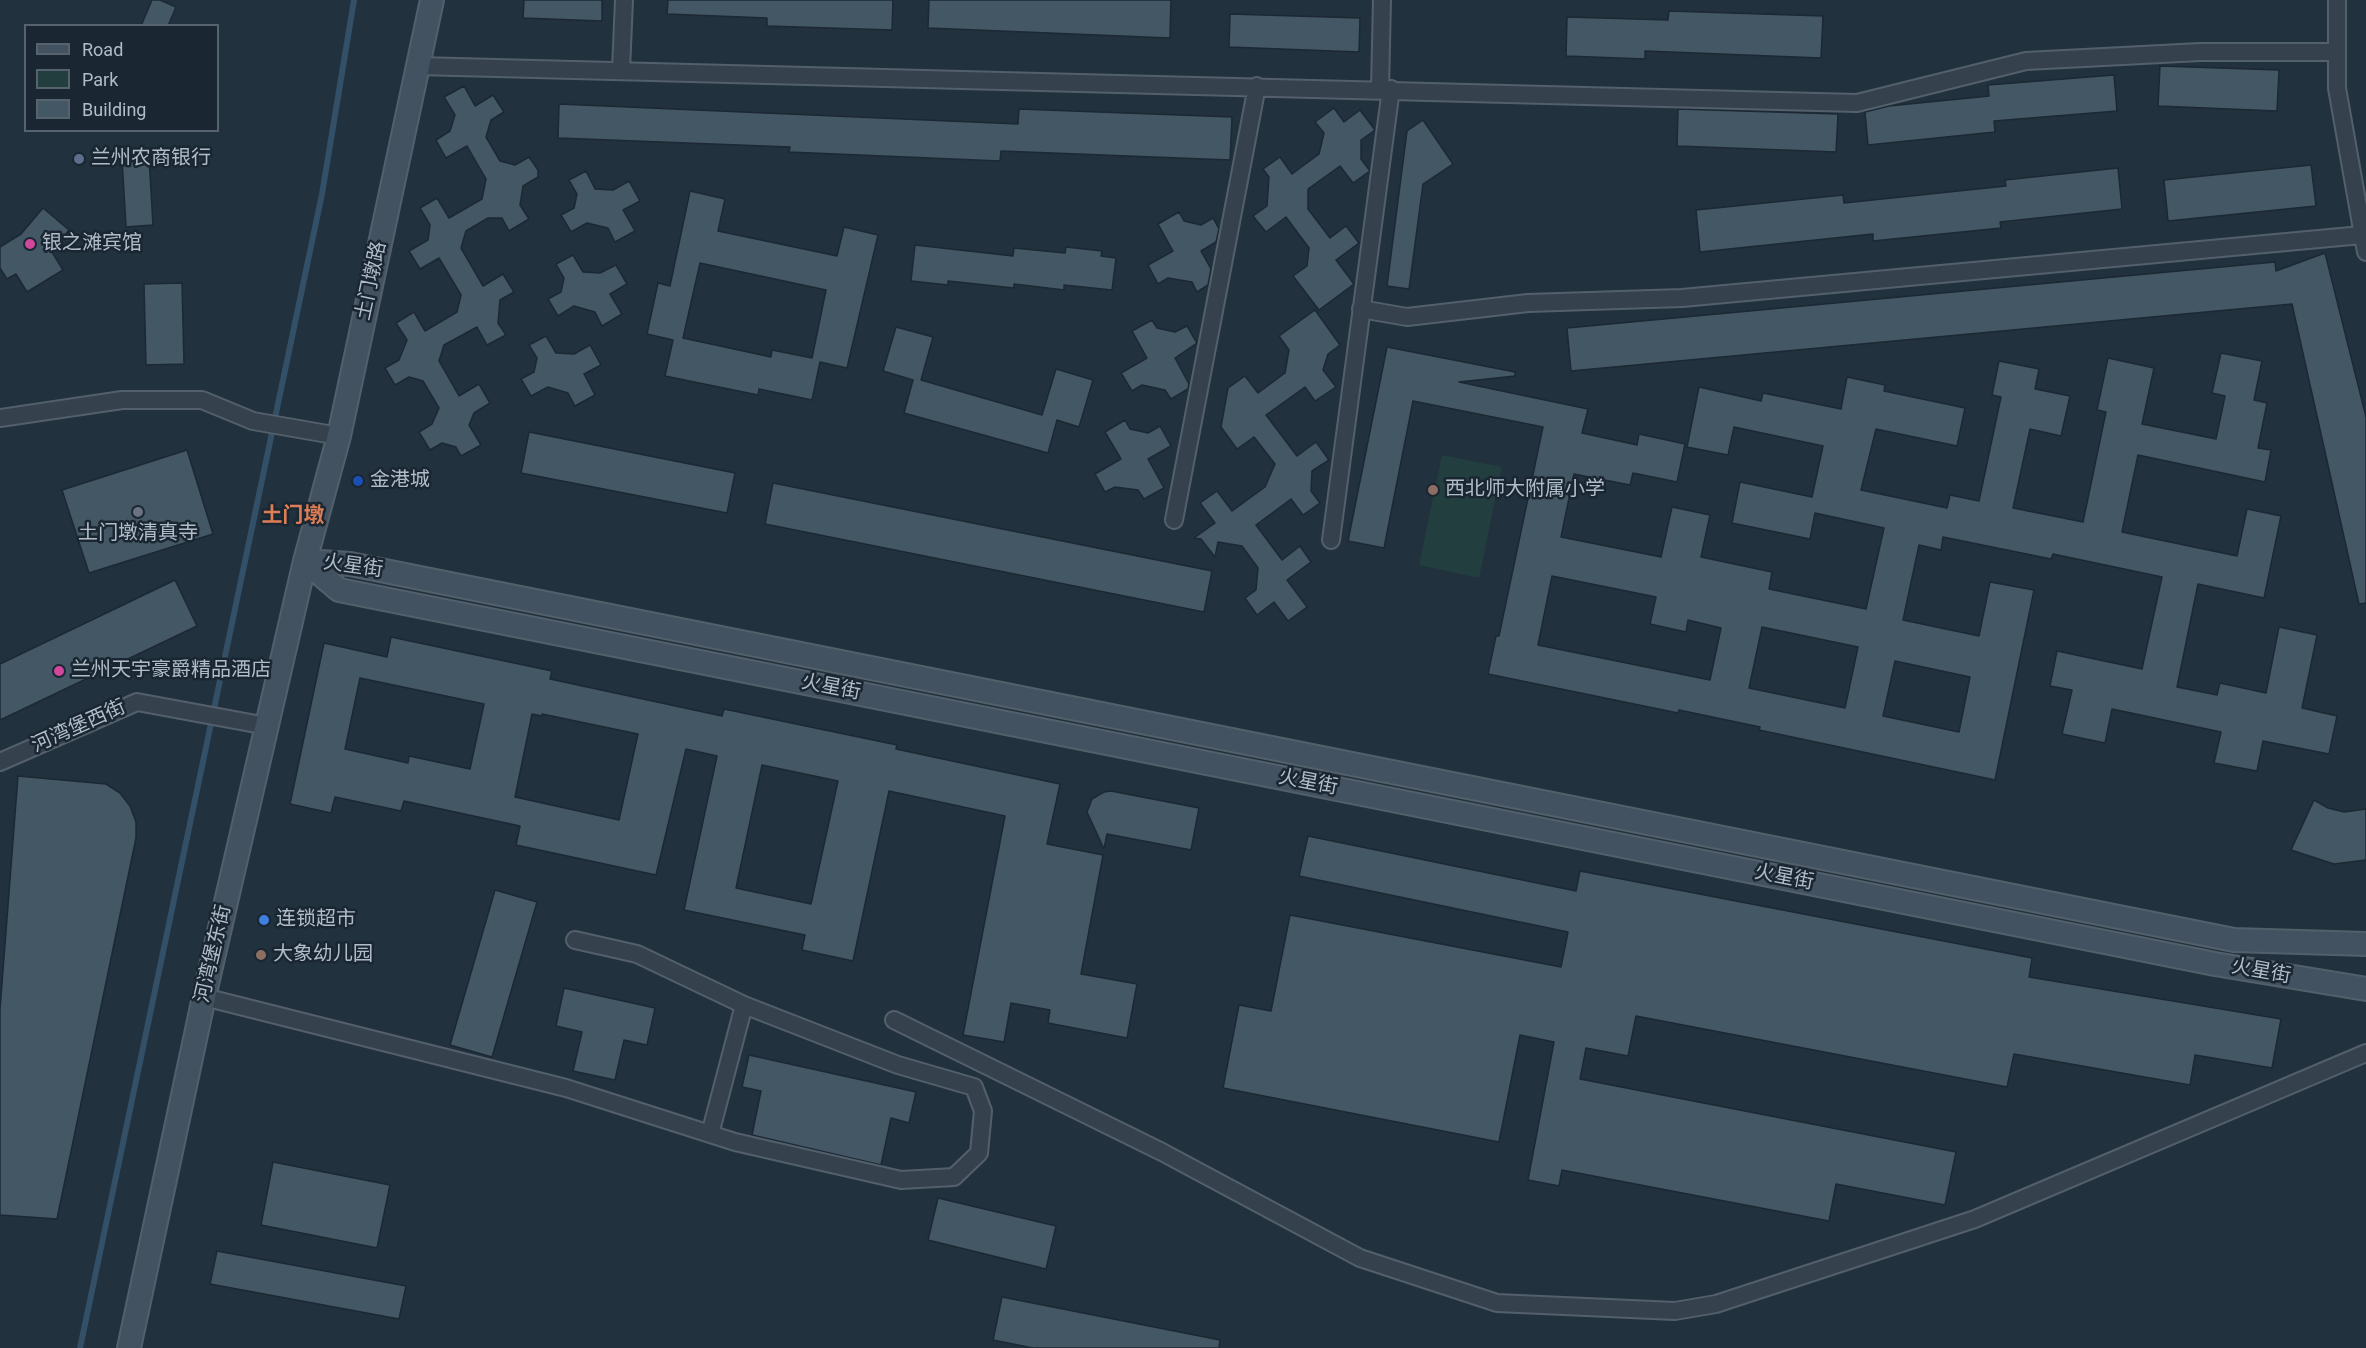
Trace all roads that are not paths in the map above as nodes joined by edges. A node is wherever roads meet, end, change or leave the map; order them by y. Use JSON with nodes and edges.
{"nodes":[{"id":1,"x":432,"y":0,"type":"edge"},
{"id":2,"x":624,"y":0,"type":"edge"},
{"id":3,"x":1382,"y":0,"type":"edge"},
{"id":4,"x":2337,"y":0,"type":"edge"},
{"id":5,"x":2337,"y":52,"type":"junction"},
{"id":6,"x":418,"y":66,"type":"junction"},
{"id":7,"x":621,"y":70,"type":"junction"},
{"id":8,"x":1257,"y":86,"type":"junction"},
{"id":9,"x":1386,"y":89,"type":"junction"},
{"id":10,"x":2363,"y":212,"type":"edge"},
{"id":11,"x":2364,"y":243,"type":"edge"},
{"id":12,"x":1361,"y":309,"type":"junction"},
{"id":13,"x":0,"y":418,"type":"edge"},
{"id":14,"x":339,"y":436,"type":"junction"},
{"id":15,"x":1174,"y":520,"type":"dead end"},
{"id":16,"x":1331,"y":540,"type":"dead end"},
{"id":17,"x":305,"y":561,"type":"junction"},
{"id":18,"x":267,"y":726,"type":"junction"},
{"id":19,"x":0,"y":762,"type":"edge"},
{"id":20,"x":575,"y":940,"type":"dead end"},
{"id":21,"x":2366,"y":944,"type":"edge"},
{"id":22,"x":2366,"y":989,"type":"edge"},
{"id":23,"x":204,"y":997,"type":"junction"},
{"id":24,"x":744,"y":1005,"type":"junction"},
{"id":25,"x":894,"y":1020,"type":"dead end"},
{"id":26,"x":2366,"y":1053,"type":"edge"},
{"id":27,"x":710,"y":1134,"type":"junction"},
{"id":28,"x":129,"y":1348,"type":"edge"}],
"edges":[{"from":1,"to":6,"type":"street","name":"土门墩路"},
{"from":2,"to":7,"type":"street"},
{"from":3,"to":9,"type":"street"},
{"from":4,"to":5,"type":"street"},
{"from":5,"to":9,"type":"street"},
{"from":5,"to":10,"type":"street"},
{"from":6,"to":7,"type":"street"},
{"from":6,"to":14,"type":"street","name":"土门墩路"},
{"from":7,"to":8,"type":"street"},
{"from":8,"to":9,"type":"street"},
{"from":8,"to":15,"type":"street"},
{"from":9,"to":12,"type":"street"},
{"from":10,"to":11,"type":"street"},
{"from":11,"to":12,"type":"street"},
{"from":12,"to":16,"type":"street"},
{"from":13,"to":14,"type":"street"},
{"from":14,"to":17,"type":"street","name":"土门墩路"},
{"from":17,"to":18,"type":"street","name":"河湾堡东街"},
{"from":17,"to":21,"type":"street","name":"火星街"},
{"from":17,"to":22,"type":"street","name":"火星街"},
{"from":18,"to":19,"type":"street","name":"河湾堡西街"},
{"from":18,"to":23,"type":"street","name":"河湾堡东街"},
{"from":20,"to":24,"type":"street"},
{"from":23,"to":27,"type":"street"},
{"from":23,"to":28,"type":"street","name":"河湾堡东街"},
{"from":24,"to":27,"type":"street"},
{"from":24,"to":27,"type":"street"},
{"from":25,"to":26,"type":"street"}]}
